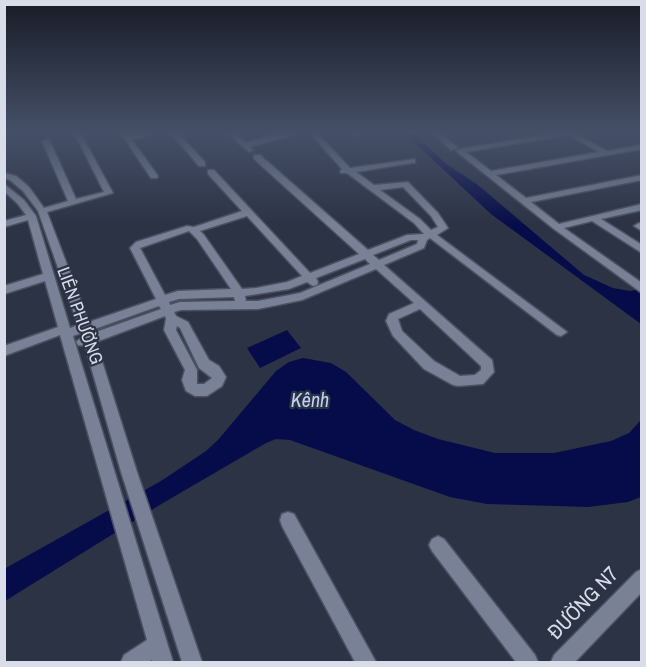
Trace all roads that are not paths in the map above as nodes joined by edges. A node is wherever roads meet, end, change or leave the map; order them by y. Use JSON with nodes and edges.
{"nodes":[{"id":1,"x":56,"y":163,"type":"edge"},
{"id":2,"x":94,"y":163,"type":"edge"},
{"id":3,"x":145,"y":163,"type":"edge"},
{"id":4,"x":264,"y":163,"type":"edge"},
{"id":5,"x":336,"y":163,"type":"edge"},
{"id":6,"x":338,"y":163,"type":"edge"},
{"id":7,"x":396,"y":163,"type":"edge"},
{"id":8,"x":476,"y":163,"type":"edge"},
{"id":9,"x":550,"y":163,"type":"edge"},
{"id":10,"x":344,"y":170,"type":"junction"},
{"id":11,"x":211,"y":172,"type":"dead end"},
{"id":12,"x":490,"y":174,"type":"junction"},
{"id":13,"x":4,"y":175,"type":"edge"},
{"id":14,"x":154,"y":176,"type":"dead end"},
{"id":15,"x":642,"y":177,"type":"edge"},
{"id":16,"x":630,"y":180,"type":"junction"},
{"id":17,"x":16,"y":181,"type":"junction"},
{"id":18,"x":4,"y":186,"type":"edge"},
{"id":19,"x":642,"y":186,"type":"edge"},
{"id":20,"x":374,"y":188,"type":"junction"},
{"id":21,"x":525,"y":201,"type":"junction"},
{"id":22,"x":73,"y":202,"type":"junction"},
{"id":23,"x":642,"y":207,"type":"edge"},
{"id":24,"x":249,"y":212,"type":"junction"},
{"id":25,"x":37,"y":213,"type":"junction"},
{"id":26,"x":593,"y":218,"type":"junction"},
{"id":27,"x":4,"y":224,"type":"edge"},
{"id":28,"x":557,"y":227,"type":"junction"},
{"id":29,"x":194,"y":230,"type":"junction"},
{"id":30,"x":425,"y":233,"type":"junction"},
{"id":31,"x":642,"y":250,"type":"edge"},
{"id":32,"x":366,"y":254,"type":"junction"},
{"id":33,"x":377,"y":265,"type":"junction"},
{"id":34,"x":48,"y":276,"type":"junction"},
{"id":35,"x":309,"y":278,"type":"junction"},
{"id":36,"x":638,"y":286,"type":"edge"},
{"id":37,"x":320,"y":289,"type":"junction"},
{"id":38,"x":4,"y":290,"type":"edge"},
{"id":39,"x":239,"y":293,"type":"junction"},
{"id":40,"x":422,"y":304,"type":"junction"},
{"id":41,"x":242,"y":306,"type":"junction"},
{"id":42,"x":167,"y":310,"type":"junction"},
{"id":43,"x":85,"y":327,"type":"junction"},
{"id":44,"x":561,"y":332,"type":"dead end"},
{"id":45,"x":67,"y":336,"type":"junction"},
{"id":46,"x":89,"y":339,"type":"junction"},
{"id":47,"x":4,"y":351,"type":"edge"},
{"id":48,"x":288,"y":520,"type":"dead end"},
{"id":49,"x":438,"y":545,"type":"dead end"},
{"id":50,"x":642,"y":578,"type":"edge"},
{"id":51,"x":161,"y":653,"type":"edge"},
{"id":52,"x":131,"y":663,"type":"edge"},
{"id":53,"x":192,"y":663,"type":"edge"},
{"id":54,"x":366,"y":663,"type":"edge"},
{"id":55,"x":528,"y":663,"type":"edge"},
{"id":56,"x":561,"y":663,"type":"edge"}],
"edges":[{"from":1,"to":22,"type":"street"},
{"from":2,"to":22,"type":"street"},
{"from":3,"to":14,"type":"street"},
{"from":4,"to":32,"type":"street"},
{"from":5,"to":10,"type":"street"},
{"from":6,"to":10,"type":"street"},
{"from":7,"to":10,"type":"street"},
{"from":8,"to":12,"type":"street"},
{"from":9,"to":12,"type":"street"},
{"from":10,"to":20,"type":"street"},
{"from":10,"to":30,"type":"street"},
{"from":11,"to":24,"type":"street"},
{"from":12,"to":21,"type":"street"},
{"from":13,"to":17,"type":"street","name":"LIÊN PHƯỜNG"},
{"from":15,"to":16,"type":"street"},
{"from":16,"to":19,"type":"street"},
{"from":16,"to":21,"type":"street"},
{"from":17,"to":18,"type":"street"},
{"from":17,"to":25,"type":"street","name":"LIÊN PHƯỜNG"},
{"from":18,"to":25,"type":"street","name":"LIÊN PHƯỜNG"},
{"from":20,"to":30,"type":"street"},
{"from":20,"to":30,"type":"street"},
{"from":21,"to":28,"type":"street"},
{"from":22,"to":25,"type":"street"},
{"from":23,"to":26,"type":"street"},
{"from":24,"to":29,"type":"street"},
{"from":24,"to":35,"type":"street"},
{"from":25,"to":27,"type":"street"},
{"from":25,"to":34,"type":"street","name":"LIÊN PHƯỜNG"},
{"from":25,"to":43,"type":"street","name":"LIÊN PHƯỜNG"},
{"from":26,"to":28,"type":"street"},
{"from":26,"to":31,"type":"street"},
{"from":28,"to":36,"type":"street"},
{"from":29,"to":39,"type":"street"},
{"from":29,"to":42,"type":"street"},
{"from":30,"to":32,"type":"street"},
{"from":30,"to":33,"type":"street"},
{"from":30,"to":44,"type":"street"},
{"from":32,"to":33,"type":"street"},
{"from":32,"to":35,"type":"street"},
{"from":33,"to":37,"type":"street"},
{"from":33,"to":40,"type":"street"},
{"from":34,"to":38,"type":"street"},
{"from":34,"to":45,"type":"street","name":"LIÊN PHƯỜNG"},
{"from":35,"to":37,"type":"street"},
{"from":35,"to":39,"type":"street"},
{"from":37,"to":41,"type":"street"},
{"from":39,"to":41,"type":"street"},
{"from":39,"to":42,"type":"street"},
{"from":40,"to":40,"type":"street"},
{"from":41,"to":42,"type":"street"},
{"from":42,"to":42,"type":"street"},
{"from":42,"to":43,"type":"street"},
{"from":42,"to":46,"type":"street"},
{"from":43,"to":45,"type":"street"},
{"from":43,"to":46,"type":"street","name":"LIÊN PHƯỜNG"},
{"from":45,"to":46,"type":"street"},
{"from":45,"to":47,"type":"street"},
{"from":45,"to":51,"type":"street","name":"LIÊN PHƯỜNG"},
{"from":46,"to":53,"type":"street","name":"LIÊN PHƯỜNG"},
{"from":48,"to":54,"type":"street"},
{"from":49,"to":55,"type":"street"},
{"from":50,"to":56,"type":"street","name":"ĐƯỜNG N7"},
{"from":51,"to":52,"type":"street"}]}
